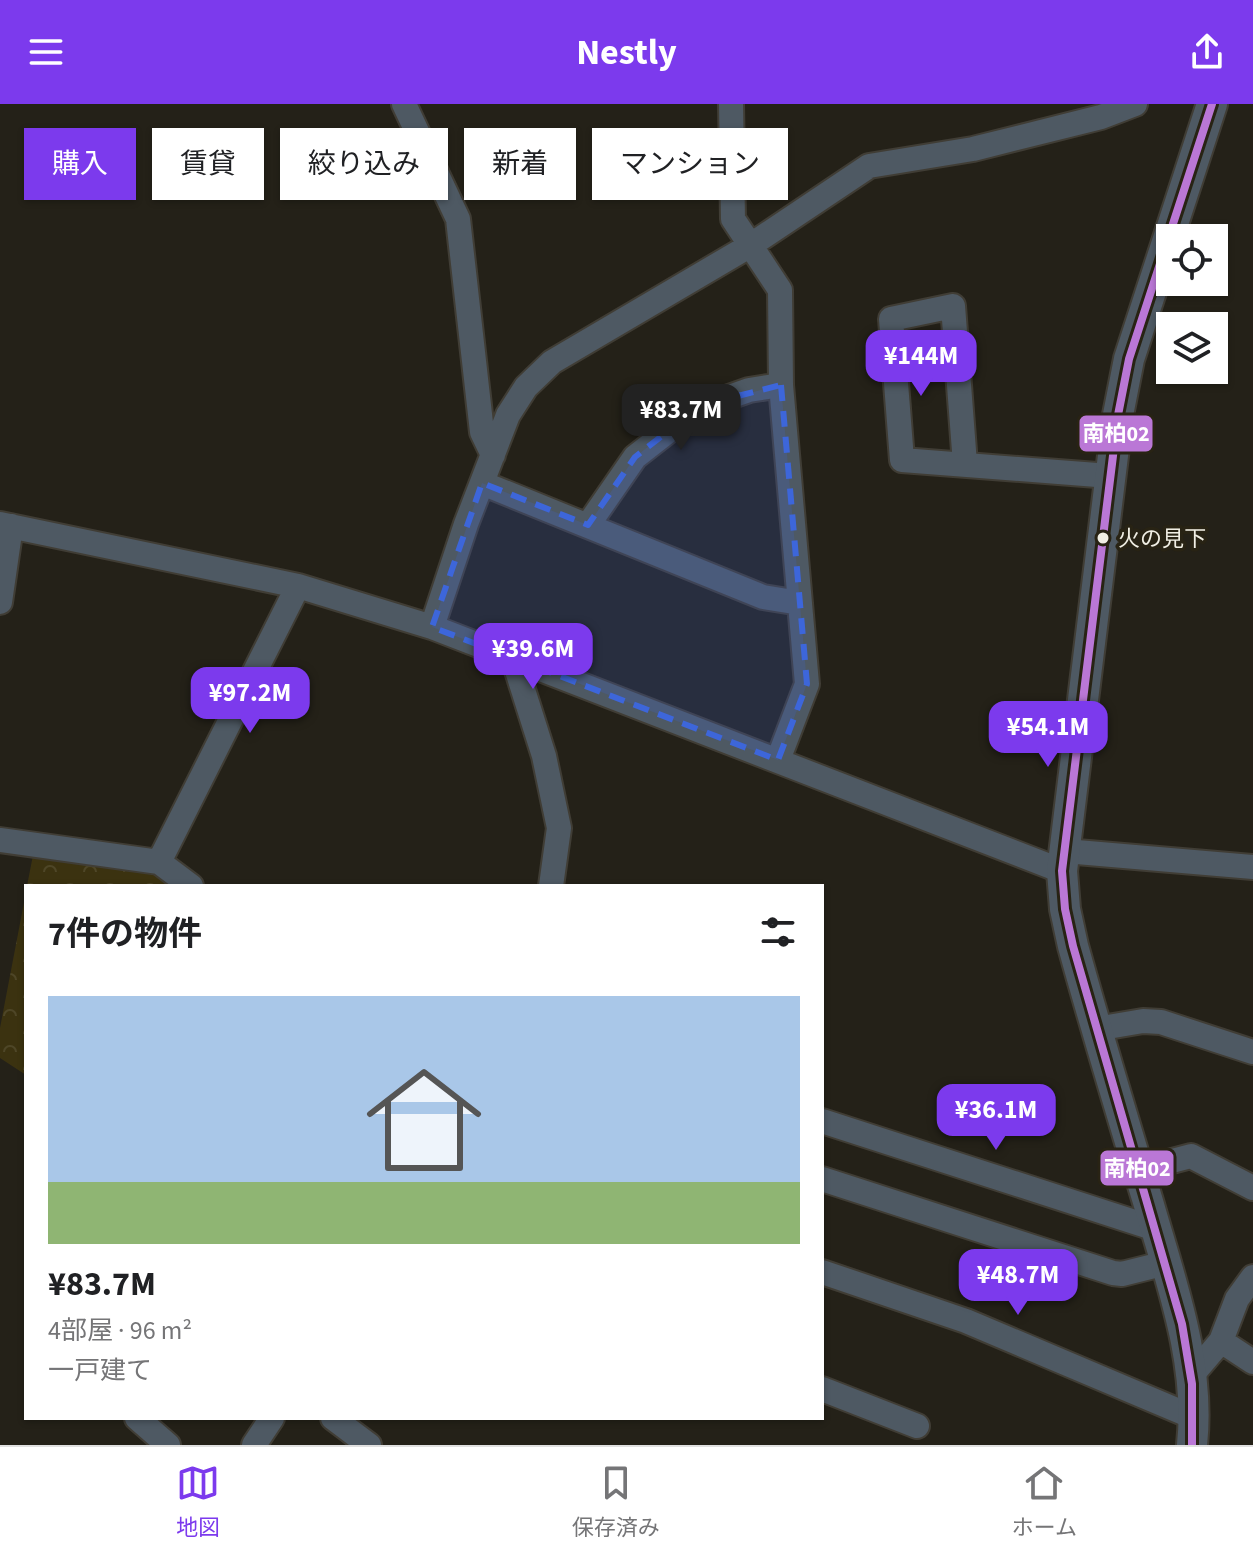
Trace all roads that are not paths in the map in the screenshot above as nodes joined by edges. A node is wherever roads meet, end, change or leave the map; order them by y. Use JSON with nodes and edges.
{"nodes":[{"id":1,"x":404,"y":104,"type":"edge"},
{"id":2,"x":731,"y":104,"type":"edge"},
{"id":3,"x":1135,"y":104,"type":"edge"},
{"id":4,"x":1212,"y":104,"type":"edge"},
{"id":5,"x":751,"y":245,"type":"junction"},
{"id":6,"x":781,"y":385,"type":"junction"},
{"id":7,"x":493,"y":455,"type":"junction"},
{"id":8,"x":965,"y":464,"type":"junction"},
{"id":9,"x":1110,"y":476,"type":"junction"},
{"id":10,"x":482,"y":483,"type":"junction"},
{"id":11,"x":5,"y":525,"type":"edge"},
{"id":12,"x":588,"y":525,"type":"junction"},
{"id":13,"x":298,"y":586,"type":"junction"},
{"id":14,"x":0,"y":602,"type":"edge"},
{"id":15,"x":800,"y":603,"type":"junction"},
{"id":16,"x":432,"y":627,"type":"junction"},
{"id":17,"x":513,"y":658,"type":"junction"},
{"id":18,"x":778,"y":760,"type":"junction"},
{"id":19,"x":0,"y":840,"type":"edge"},
{"id":20,"x":1064,"y":861,"type":"junction"},
{"id":21,"x":159,"y":862,"type":"junction"},
{"id":22,"x":1253,"y":867,"type":"edge"},
{"id":23,"x":188,"y":884,"type":"edge"},
{"id":24,"x":551,"y":884,"type":"edge"},
{"id":25,"x":1096,"y":1029,"type":"junction"},
{"id":26,"x":1253,"y":1052,"type":"edge"},
{"id":27,"x":824,"y":1122,"type":"edge"},
{"id":28,"x":1138,"y":1170,"type":"junction"},
{"id":29,"x":824,"y":1180,"type":"edge"},
{"id":30,"x":1253,"y":1188,"type":"edge"},
{"id":31,"x":1156,"y":1229,"type":"junction"},
{"id":32,"x":1166,"y":1263,"type":"junction"},
{"id":33,"x":824,"y":1273,"type":"edge"},
{"id":34,"x":1253,"y":1277,"type":"edge"},
{"id":35,"x":1221,"y":1341,"type":"junction"},
{"id":36,"x":1253,"y":1362,"type":"edge"},
{"id":37,"x":1192,"y":1375,"type":"junction"},
{"id":38,"x":824,"y":1390,"type":"edge"},
{"id":39,"x":139,"y":1420,"type":"edge"},
{"id":40,"x":271,"y":1420,"type":"edge"},
{"id":41,"x":336,"y":1420,"type":"edge"},
{"id":42,"x":917,"y":1426,"type":"dead end"},
{"id":43,"x":1193,"y":1431,"type":"edge"},
{"id":44,"x":168,"y":1445,"type":"edge"},
{"id":45,"x":254,"y":1445,"type":"edge"},
{"id":46,"x":369,"y":1445,"type":"edge"}],
"edges":[{"from":1,"to":7,"type":"street"},
{"from":2,"to":5,"type":"street"},
{"from":3,"to":5,"type":"street"},
{"from":4,"to":9,"type":"street"},
{"from":5,"to":6,"type":"street"},
{"from":5,"to":7,"type":"street"},
{"from":6,"to":12,"type":"street"},
{"from":6,"to":15,"type":"street"},
{"from":7,"to":10,"type":"street"},
{"from":8,"to":8,"type":"street"},
{"from":8,"to":9,"type":"street"},
{"from":9,"to":20,"type":"street"},
{"from":10,"to":12,"type":"street"},
{"from":10,"to":16,"type":"street"},
{"from":11,"to":13,"type":"street"},
{"from":11,"to":14,"type":"street"},
{"from":12,"to":15,"type":"street"},
{"from":13,"to":16,"type":"street"},
{"from":13,"to":21,"type":"street"},
{"from":15,"to":18,"type":"street"},
{"from":16,"to":17,"type":"street"},
{"from":17,"to":18,"type":"street"},
{"from":17,"to":24,"type":"street"},
{"from":18,"to":20,"type":"street"},
{"from":19,"to":21,"type":"street"},
{"from":20,"to":22,"type":"street"},
{"from":20,"to":25,"type":"street"},
{"from":21,"to":23,"type":"street"},
{"from":25,"to":26,"type":"street"},
{"from":25,"to":28,"type":"street"},
{"from":27,"to":31,"type":"street"},
{"from":28,"to":30,"type":"street"},
{"from":28,"to":31,"type":"street"},
{"from":29,"to":32,"type":"street"},
{"from":31,"to":32,"type":"street"},
{"from":32,"to":37,"type":"street"},
{"from":33,"to":43,"type":"street"},
{"from":34,"to":35,"type":"street"},
{"from":35,"to":36,"type":"street"},
{"from":35,"to":37,"type":"street"},
{"from":37,"to":43,"type":"street"},
{"from":38,"to":42,"type":"street"},
{"from":39,"to":44,"type":"street"},
{"from":40,"to":45,"type":"street"},
{"from":41,"to":46,"type":"street"}]}
